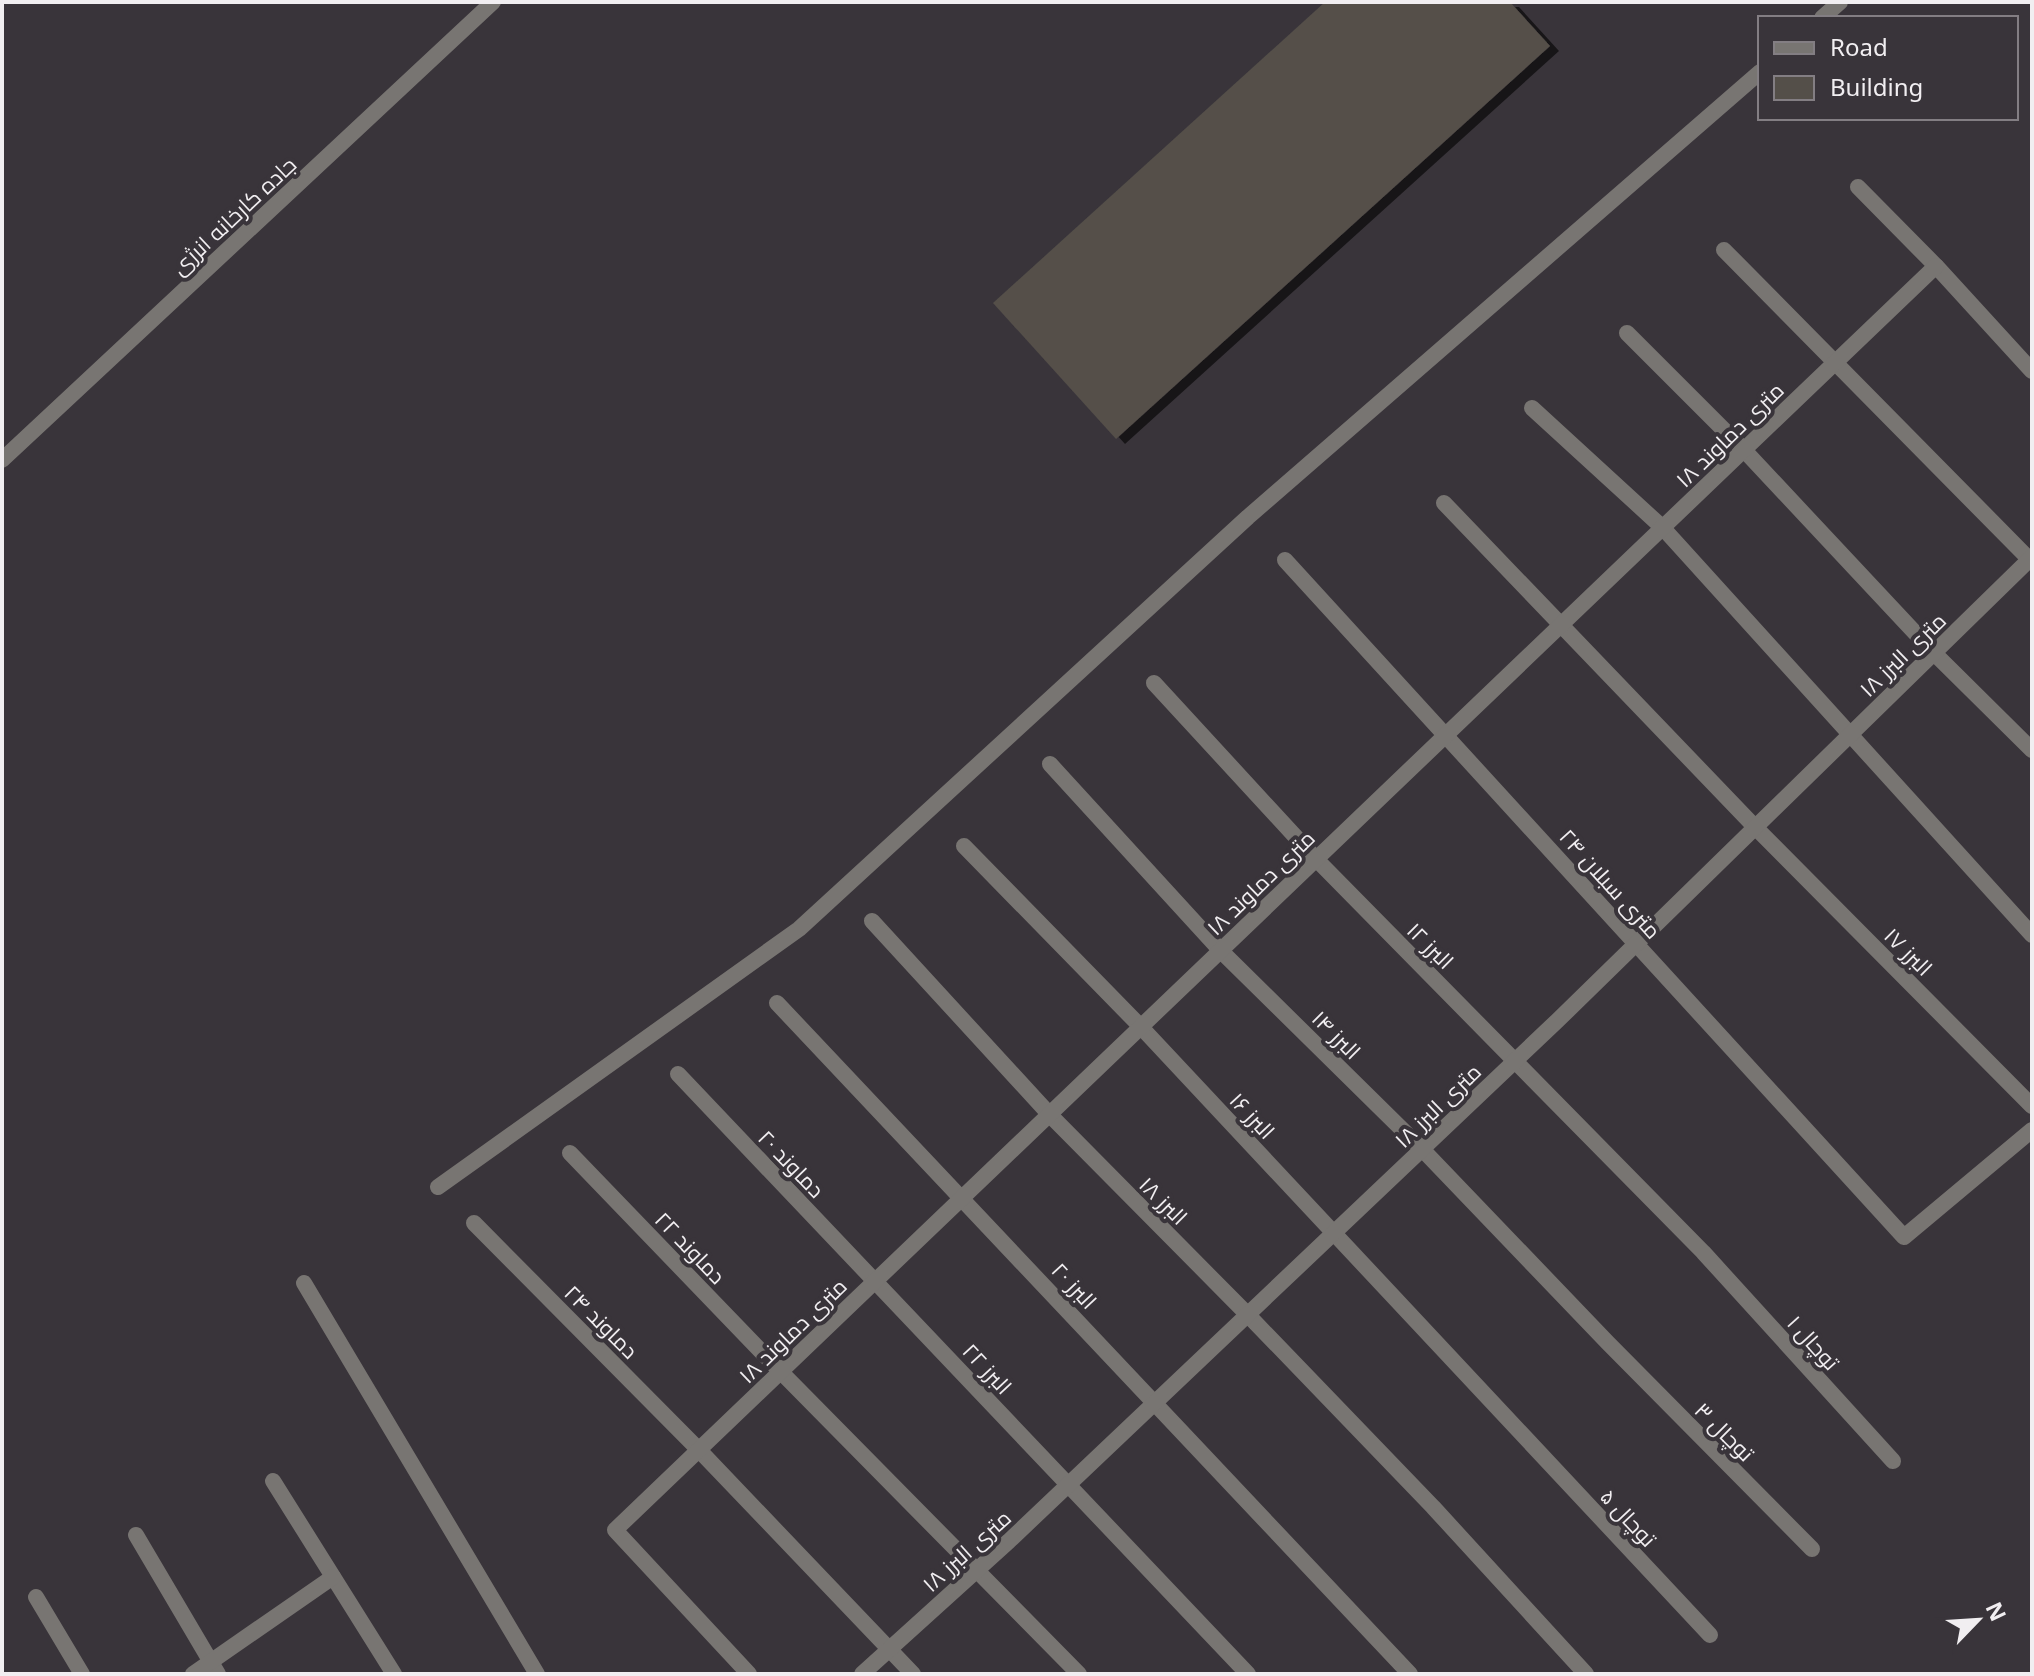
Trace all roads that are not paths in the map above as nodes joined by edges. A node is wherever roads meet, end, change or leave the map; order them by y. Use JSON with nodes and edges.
{"nodes":[{"id":1,"x":493,"y":2,"type":"edge"},
{"id":2,"x":1840,"y":2,"type":"edge"},
{"id":3,"x":1824,"y":16,"type":"edge"},
{"id":4,"x":1758,"y":74,"type":"edge"},
{"id":5,"x":1858,"y":187,"type":"dead end"},
{"id":6,"x":1724,"y":250,"type":"dead end"},
{"id":7,"x":1936,"y":266,"type":"junction"},
{"id":8,"x":1627,"y":333,"type":"dead end"},
{"id":9,"x":1836,"y":362,"type":"junction"},
{"id":10,"x":2032,"y":371,"type":"edge"},
{"id":11,"x":1532,"y":408,"type":"dead end"},
{"id":12,"x":1744,"y":450,"type":"junction"},
{"id":13,"x":2,"y":460,"type":"edge"},
{"id":14,"x":1444,"y":503,"type":"dead end"},
{"id":15,"x":1663,"y":528,"type":"junction"},
{"id":16,"x":1285,"y":560,"type":"dead end"},
{"id":17,"x":2031,"y":560,"type":"edge"},
{"id":18,"x":1560,"y":626,"type":"junction"},
{"id":19,"x":1934,"y":653,"type":"junction"},
{"id":20,"x":1154,"y":683,"type":"dead end"},
{"id":21,"x":1851,"y":734,"type":"junction"},
{"id":22,"x":1446,"y":735,"type":"junction"},
{"id":23,"x":2032,"y":750,"type":"edge"},
{"id":24,"x":1050,"y":764,"type":"dead end"},
{"id":25,"x":1755,"y":827,"type":"junction"},
{"id":26,"x":964,"y":846,"type":"dead end"},
{"id":27,"x":1316,"y":859,"type":"junction"},
{"id":28,"x":872,"y":921,"type":"dead end"},
{"id":29,"x":2032,"y":935,"type":"edge"},
{"id":30,"x":1637,"y":943,"type":"junction"},
{"id":31,"x":1221,"y":951,"type":"junction"},
{"id":32,"x":777,"y":1003,"type":"dead end"},
{"id":33,"x":1141,"y":1027,"type":"junction"},
{"id":34,"x":1515,"y":1061,"type":"junction"},
{"id":35,"x":678,"y":1074,"type":"dead end"},
{"id":36,"x":2032,"y":1106,"type":"edge"},
{"id":37,"x":1050,"y":1115,"type":"junction"},
{"id":38,"x":2032,"y":1130,"type":"edge"},
{"id":39,"x":1422,"y":1149,"type":"junction"},
{"id":40,"x":570,"y":1153,"type":"dead end"},
{"id":41,"x":438,"y":1187,"type":"dead end"},
{"id":42,"x":962,"y":1198,"type":"junction"},
{"id":43,"x":474,"y":1223,"type":"dead end"},
{"id":44,"x":1334,"y":1233,"type":"junction"},
{"id":45,"x":1703,"y":1252,"type":"joint"},
{"id":46,"x":875,"y":1281,"type":"junction"},
{"id":47,"x":304,"y":1283,"type":"dead end"},
{"id":48,"x":1248,"y":1315,"type":"junction"},
{"id":49,"x":1608,"y":1343,"type":"joint"},
{"id":50,"x":781,"y":1372,"type":"junction"},
{"id":51,"x":1156,"y":1403,"type":"junction"},
{"id":52,"x":1516,"y":1429,"type":"joint"},
{"id":53,"x":699,"y":1450,"type":"junction"},
{"id":54,"x":1893,"y":1461,"type":"dead end"},
{"id":55,"x":273,"y":1481,"type":"dead end"},
{"id":56,"x":1068,"y":1486,"type":"junction"},
{"id":57,"x":136,"y":1535,"type":"dead end"},
{"id":58,"x":1812,"y":1549,"type":"dead end"},
{"id":59,"x":976,"y":1571,"type":"junction"},
{"id":60,"x":333,"y":1577,"type":"junction"},
{"id":61,"x":36,"y":1597,"type":"dead end"},
{"id":62,"x":1710,"y":1635,"type":"dead end"},
{"id":63,"x":890,"y":1649,"type":"junction"},
{"id":64,"x":214,"y":1668,"type":"edge"},
{"id":65,"x":82,"y":1674,"type":"edge"},
{"id":66,"x":193,"y":1674,"type":"edge"},
{"id":67,"x":394,"y":1674,"type":"edge"},
{"id":68,"x":537,"y":1674,"type":"edge"},
{"id":69,"x":749,"y":1674,"type":"edge"},
{"id":70,"x":862,"y":1674,"type":"edge"},
{"id":71,"x":913,"y":1674,"type":"edge"},
{"id":72,"x":1079,"y":1674,"type":"edge"},
{"id":73,"x":1248,"y":1674,"type":"edge"},
{"id":74,"x":1410,"y":1674,"type":"edge"},
{"id":75,"x":1586,"y":1674,"type":"edge"}],
"edges":[{"from":1,"to":13,"type":"street","name":"جاده کارخانه انرژی"},
{"from":2,"to":3,"type":"street"},
{"from":4,"to":41,"type":"street"},
{"from":5,"to":7,"type":"street"},
{"from":6,"to":9,"type":"street"},
{"from":7,"to":9,"type":"street","name":"۱۸ متری دماوند"},
{"from":7,"to":10,"type":"street"},
{"from":8,"to":12,"type":"street"},
{"from":9,"to":12,"type":"street","name":"۱۸ متری دماوند"},
{"from":9,"to":17,"type":"street"},
{"from":11,"to":15,"type":"street"},
{"from":12,"to":15,"type":"street","name":"۱۸ متری دماوند"},
{"from":12,"to":19,"type":"street"},
{"from":14,"to":18,"type":"street","name":"البرز ۱۷"},
{"from":15,"to":18,"type":"street","name":"۱۸ متری دماوند"},
{"from":15,"to":21,"type":"street"},
{"from":16,"to":22,"type":"street","name":"۲۴ متری سبلان"},
{"from":17,"to":19,"type":"street","name":"۱۸ متری البرز"},
{"from":18,"to":22,"type":"street","name":"۱۸ متری دماوند"},
{"from":18,"to":25,"type":"street","name":"البرز ۱۷"},
{"from":19,"to":21,"type":"street","name":"۱۸ متری البرز"},
{"from":19,"to":23,"type":"street"},
{"from":20,"to":27,"type":"street","name":"البرز ۱۲"},
{"from":21,"to":25,"type":"street","name":"۱۸ متری البرز"},
{"from":21,"to":29,"type":"street"},
{"from":22,"to":27,"type":"street","name":"۱۸ متری دماوند"},
{"from":22,"to":30,"type":"street","name":"۲۴ متری سبلان"},
{"from":24,"to":31,"type":"street","name":"البرز ۱۴"},
{"from":25,"to":30,"type":"street","name":"۱۸ متری البرز"},
{"from":25,"to":36,"type":"street","name":"البرز ۱۷"},
{"from":26,"to":33,"type":"street","name":"البرز ۱۶"},
{"from":27,"to":31,"type":"street","name":"۱۸ متری دماوند"},
{"from":27,"to":34,"type":"street","name":"البرز ۱۲"},
{"from":28,"to":37,"type":"street","name":"البرز ۱۸"},
{"from":30,"to":34,"type":"street","name":"۱۸ متری البرز"},
{"from":30,"to":38,"type":"street","name":"۲۴ متری سبلان"},
{"from":31,"to":33,"type":"street","name":"۱۸ متری دماوند"},
{"from":31,"to":39,"type":"street","name":"البرز ۱۴"},
{"from":32,"to":42,"type":"street","name":"البرز ۲۰"},
{"from":33,"to":37,"type":"street","name":"۱۸ متری دماوند"},
{"from":33,"to":44,"type":"street","name":"البرز ۱۶"},
{"from":34,"to":39,"type":"street","name":"۱۸ متری البرز"},
{"from":34,"to":45,"type":"street","name":"البرز ۱۲"},
{"from":35,"to":46,"type":"street","name":"دماوند ۲۰"},
{"from":37,"to":42,"type":"street","name":"۱۸ متری دماوند"},
{"from":37,"to":48,"type":"street","name":"البرز ۱۸"},
{"from":39,"to":44,"type":"street","name":"۱۸ متری البرز"},
{"from":39,"to":49,"type":"street","name":"البرز ۱۴"},
{"from":40,"to":50,"type":"street","name":"دماوند ۲۲"},
{"from":42,"to":46,"type":"street","name":"۱۸ متری دماوند"},
{"from":42,"to":51,"type":"street","name":"البرز ۲۰"},
{"from":43,"to":53,"type":"street","name":"دماوند ۲۴"},
{"from":44,"to":48,"type":"street","name":"۱۸ متری البرز"},
{"from":44,"to":52,"type":"street","name":"البرز ۱۶"},
{"from":45,"to":54,"type":"street","name":"توچال ۱"},
{"from":46,"to":50,"type":"street","name":"۱۸ متری دماوند"},
{"from":46,"to":56,"type":"street","name":"البرز ۲۲"},
{"from":47,"to":68,"type":"street"},
{"from":48,"to":51,"type":"street","name":"۱۸ متری البرز"},
{"from":48,"to":75,"type":"street","name":"البرز ۱۸"},
{"from":49,"to":58,"type":"street","name":"توچال ۳"},
{"from":50,"to":53,"type":"street","name":"۱۸ متری دماوند"},
{"from":50,"to":59,"type":"street","name":"دماوند ۲۲"},
{"from":51,"to":56,"type":"street","name":"۱۸ متری البرز"},
{"from":51,"to":74,"type":"street","name":"البرز ۲۰"},
{"from":52,"to":62,"type":"street","name":"توچال ۵"},
{"from":53,"to":63,"type":"street","name":"دماوند ۲۴"},
{"from":53,"to":69,"type":"street","name":"۱۸ متری دماوند"},
{"from":55,"to":60,"type":"street"},
{"from":56,"to":59,"type":"street","name":"۱۸ متری البرز"},
{"from":56,"to":73,"type":"street","name":"البرز ۲۲"},
{"from":57,"to":64,"type":"street"},
{"from":59,"to":63,"type":"street","name":"۱۸ متری البرز"},
{"from":59,"to":72,"type":"street","name":"دماوند ۲۲"},
{"from":60,"to":64,"type":"street"},
{"from":60,"to":67,"type":"street"},
{"from":61,"to":65,"type":"street"},
{"from":63,"to":70,"type":"street","name":"۱۸ متری البرز"},
{"from":63,"to":71,"type":"street","name":"دماوند ۲۴"},
{"from":64,"to":66,"type":"street"}]}
